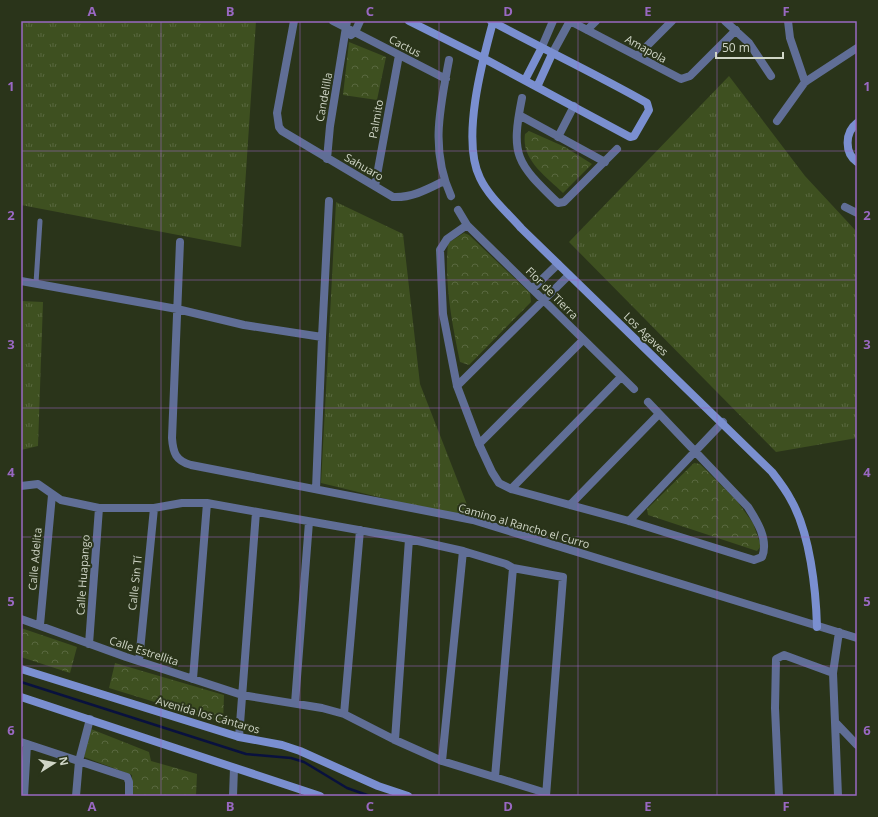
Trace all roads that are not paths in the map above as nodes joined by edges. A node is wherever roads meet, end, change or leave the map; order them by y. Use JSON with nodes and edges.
{"nodes":[{"id":1,"x":294,"y":21,"type":"edge"},
{"id":2,"x":333,"y":21,"type":"edge"},
{"id":3,"x":360,"y":21,"type":"edge"},
{"id":4,"x":409,"y":21,"type":"edge"},
{"id":5,"x":492,"y":21,"type":"edge"},
{"id":6,"x":553,"y":21,"type":"edge"},
{"id":7,"x":570,"y":21,"type":"edge"},
{"id":8,"x":596,"y":21,"type":"edge"},
{"id":9,"x":672,"y":21,"type":"edge"},
{"id":10,"x":725,"y":21,"type":"edge"},
{"id":11,"x":788,"y":21,"type":"edge"},
{"id":12,"x":346,"y":24,"type":"edge"},
{"id":13,"x":587,"y":30,"type":"junction"},
{"id":14,"x":736,"y":30,"type":"junction"},
{"id":15,"x":355,"y":32,"type":"junction"},
{"id":16,"x":345,"y":39,"type":"junction"},
{"id":17,"x":857,"y":48,"type":"edge"},
{"id":18,"x":541,"y":49,"type":"junction"},
{"id":19,"x":552,"y":54,"type":"junction"},
{"id":20,"x":399,"y":55,"type":"junction"},
{"id":21,"x":637,"y":56,"type":"junction"},
{"id":22,"x":483,"y":58,"type":"junction"},
{"id":23,"x":449,"y":60,"type":"dead end"},
{"id":24,"x":771,"y":76,"type":"dead end"},
{"id":25,"x":446,"y":78,"type":"junction"},
{"id":26,"x":525,"y":80,"type":"junction"},
{"id":27,"x":805,"y":82,"type":"junction"},
{"id":28,"x":537,"y":87,"type":"junction"},
{"id":29,"x":522,"y":98,"type":"dead end"},
{"id":30,"x":574,"y":106,"type":"junction"},
{"id":31,"x":519,"y":115,"type":"junction"},
{"id":32,"x":777,"y":121,"type":"dead end"},
{"id":33,"x":857,"y":123,"type":"edge"},
{"id":34,"x":558,"y":138,"type":"junction"},
{"id":35,"x":617,"y":149,"type":"dead end"},
{"id":36,"x":327,"y":159,"type":"junction"},
{"id":37,"x":604,"y":162,"type":"junction"},
{"id":38,"x":857,"y":162,"type":"edge"},
{"id":39,"x":444,"y":181,"type":"junction"},
{"id":40,"x":375,"y":186,"type":"junction"},
{"id":41,"x":451,"y":196,"type":"dead end"},
{"id":42,"x":329,"y":201,"type":"dead end"},
{"id":43,"x":845,"y":207,"type":"dead end"},
{"id":44,"x":458,"y":210,"type":"dead end"},
{"id":45,"x":857,"y":213,"type":"edge"},
{"id":46,"x":40,"y":221,"type":"dead end"},
{"id":47,"x":467,"y":225,"type":"junction"},
{"id":48,"x":180,"y":242,"type":"dead end"},
{"id":49,"x":558,"y":264,"type":"junction"},
{"id":50,"x":569,"y":275,"type":"junction"},
{"id":51,"x":21,"y":281,"type":"edge"},
{"id":52,"x":36,"y":283,"type":"junction"},
{"id":53,"x":532,"y":289,"type":"junction"},
{"id":54,"x":544,"y":301,"type":"junction"},
{"id":55,"x":177,"y":309,"type":"junction"},
{"id":56,"x":322,"y":337,"type":"junction"},
{"id":57,"x":583,"y":340,"type":"junction"},
{"id":58,"x":621,"y":377,"type":"junction"},
{"id":59,"x":458,"y":386,"type":"junction"},
{"id":60,"x":634,"y":389,"type":"dead end"},
{"id":61,"x":648,"y":402,"type":"dead end"},
{"id":62,"x":658,"y":415,"type":"junction"},
{"id":63,"x":723,"y":422,"type":"junction"},
{"id":64,"x":479,"y":444,"type":"junction"},
{"id":65,"x":695,"y":451,"type":"junction"},
{"id":66,"x":21,"y":486,"type":"edge"},
{"id":67,"x":316,"y":489,"type":"junction"},
{"id":68,"x":511,"y":489,"type":"junction"},
{"id":69,"x":52,"y":495,"type":"junction"},
{"id":70,"x":207,"y":503,"type":"junction"},
{"id":71,"x":570,"y":505,"type":"junction"},
{"id":72,"x":99,"y":508,"type":"junction"},
{"id":73,"x":154,"y":508,"type":"junction"},
{"id":74,"x":256,"y":512,"type":"junction"},
{"id":75,"x":629,"y":521,"type":"junction"},
{"id":76,"x":309,"y":522,"type":"junction"},
{"id":77,"x":360,"y":530,"type":"junction"},
{"id":78,"x":409,"y":539,"type":"junction"},
{"id":79,"x":463,"y":551,"type":"junction"},
{"id":80,"x":513,"y":568,"type":"junction"},
{"id":81,"x":21,"y":619,"type":"edge"},
{"id":82,"x":40,"y":624,"type":"junction"},
{"id":83,"x":817,"y":627,"type":"junction"},
{"id":84,"x":839,"y":632,"type":"junction"},
{"id":85,"x":857,"y":638,"type":"edge"},
{"id":86,"x":89,"y":644,"type":"junction"},
{"id":87,"x":139,"y":661,"type":"junction"},
{"id":88,"x":21,"y":669,"type":"edge"},
{"id":89,"x":833,"y":674,"type":"junction"},
{"id":90,"x":193,"y":679,"type":"junction"},
{"id":91,"x":242,"y":695,"type":"junction"},
{"id":92,"x":21,"y":697,"type":"edge"},
{"id":93,"x":295,"y":703,"type":"junction"},
{"id":94,"x":344,"y":714,"type":"junction"},
{"id":95,"x":90,"y":719,"type":"junction"},
{"id":96,"x":836,"y":723,"type":"junction"},
{"id":97,"x":239,"y":737,"type":"junction"},
{"id":98,"x":395,"y":740,"type":"junction"},
{"id":99,"x":24,"y":743,"type":"edge"},
{"id":100,"x":857,"y":745,"type":"edge"},
{"id":101,"x":79,"y":761,"type":"junction"},
{"id":102,"x":442,"y":761,"type":"junction"},
{"id":103,"x":234,"y":768,"type":"junction"},
{"id":104,"x":495,"y":777,"type":"junction"},
{"id":105,"x":546,"y":794,"type":"edge"},
{"id":106,"x":24,"y":796,"type":"edge"},
{"id":107,"x":76,"y":796,"type":"edge"},
{"id":108,"x":129,"y":796,"type":"edge"},
{"id":109,"x":233,"y":796,"type":"edge"},
{"id":110,"x":320,"y":796,"type":"edge"},
{"id":111,"x":408,"y":796,"type":"edge"},
{"id":112,"x":779,"y":796,"type":"edge"},
{"id":113,"x":838,"y":796,"type":"edge"}],
"edges":[{"from":1,"to":36,"type":"street","name":"Sahuaro"},
{"from":2,"to":12,"type":"street","name":"Cactus"},
{"from":3,"to":15,"type":"street"},
{"from":4,"to":22,"type":"street"},
{"from":5,"to":18,"type":"street"},
{"from":5,"to":22,"type":"street","name":"Los Agaves"},
{"from":6,"to":18,"type":"street"},
{"from":7,"to":13,"type":"street","name":"Amapola"},
{"from":7,"to":19,"type":"street"},
{"from":8,"to":13,"type":"street"},
{"from":9,"to":21,"type":"street"},
{"from":10,"to":14,"type":"street"},
{"from":11,"to":27,"type":"street"},
{"from":12,"to":15,"type":"street","name":"Cactus"},
{"from":12,"to":16,"type":"street","name":"Candelilla"},
{"from":13,"to":21,"type":"street","name":"Amapola"},
{"from":14,"to":21,"type":"street","name":"Amapola"},
{"from":14,"to":24,"type":"street"},
{"from":15,"to":16,"type":"street"},
{"from":15,"to":20,"type":"street","name":"Cactus"},
{"from":16,"to":36,"type":"street","name":"Candelilla"},
{"from":17,"to":27,"type":"street"},
{"from":18,"to":19,"type":"street"},
{"from":18,"to":26,"type":"street"},
{"from":19,"to":28,"type":"street"},
{"from":19,"to":30,"type":"street"},
{"from":20,"to":25,"type":"street","name":"Cactus"},
{"from":20,"to":40,"type":"street","name":"Palmito"},
{"from":22,"to":26,"type":"street"},
{"from":22,"to":49,"type":"street","name":"Los Agaves"},
{"from":23,"to":25,"type":"street"},
{"from":25,"to":39,"type":"street"},
{"from":26,"to":28,"type":"street"},
{"from":27,"to":32,"type":"street"},
{"from":28,"to":30,"type":"street"},
{"from":29,"to":31,"type":"street"},
{"from":30,"to":34,"type":"street"},
{"from":31,"to":34,"type":"street"},
{"from":31,"to":37,"type":"street"},
{"from":33,"to":38,"type":"street"},
{"from":34,"to":37,"type":"street"},
{"from":35,"to":37,"type":"street"},
{"from":36,"to":40,"type":"street","name":"Sahuaro"},
{"from":39,"to":40,"type":"street","name":"Sahuaro"},
{"from":39,"to":41,"type":"street"},
{"from":42,"to":56,"type":"street"},
{"from":43,"to":45,"type":"street"},
{"from":44,"to":47,"type":"street","name":"Flor de Tierra"},
{"from":46,"to":52,"type":"lane"},
{"from":47,"to":53,"type":"street","name":"Flor de Tierra"},
{"from":47,"to":59,"type":"street"},
{"from":48,"to":55,"type":"street"},
{"from":49,"to":50,"type":"street","name":"Los Agaves"},
{"from":49,"to":53,"type":"street"},
{"from":50,"to":54,"type":"street"},
{"from":50,"to":63,"type":"street","name":"Los Agaves"},
{"from":51,"to":52,"type":"street"},
{"from":52,"to":55,"type":"street"},
{"from":53,"to":54,"type":"street","name":"Flor de Tierra"},
{"from":54,"to":57,"type":"street","name":"Flor de Tierra"},
{"from":54,"to":59,"type":"street"},
{"from":55,"to":56,"type":"street"},
{"from":55,"to":67,"type":"street","name":"Camino al Rancho el Curro"},
{"from":56,"to":67,"type":"street"},
{"from":57,"to":58,"type":"street","name":"Flor de Tierra"},
{"from":57,"to":64,"type":"street"},
{"from":58,"to":60,"type":"street","name":"Flor de Tierra"},
{"from":58,"to":68,"type":"street"},
{"from":59,"to":64,"type":"street"},
{"from":61,"to":62,"type":"street"},
{"from":62,"to":65,"type":"street"},
{"from":62,"to":71,"type":"street"},
{"from":63,"to":65,"type":"street"},
{"from":63,"to":83,"type":"street","name":"Los Agaves"},
{"from":64,"to":68,"type":"street"},
{"from":65,"to":75,"type":"street"},
{"from":65,"to":75,"type":"street"},
{"from":66,"to":69,"type":"street"},
{"from":67,"to":83,"type":"street","name":"Camino al Rancho el Curro"},
{"from":68,"to":71,"type":"street"},
{"from":69,"to":72,"type":"street"},
{"from":69,"to":82,"type":"street","name":"Calle Adelita"},
{"from":70,"to":73,"type":"street"},
{"from":70,"to":74,"type":"street"},
{"from":70,"to":90,"type":"street"},
{"from":71,"to":75,"type":"street"},
{"from":72,"to":73,"type":"street"},
{"from":72,"to":86,"type":"street","name":"Calle Huapango"},
{"from":73,"to":87,"type":"street","name":"Calle Sin Tí"},
{"from":74,"to":76,"type":"street"},
{"from":74,"to":91,"type":"street"},
{"from":76,"to":77,"type":"street"},
{"from":76,"to":93,"type":"street"},
{"from":77,"to":78,"type":"street"},
{"from":77,"to":94,"type":"street"},
{"from":78,"to":79,"type":"street"},
{"from":78,"to":98,"type":"street"},
{"from":79,"to":80,"type":"street"},
{"from":79,"to":102,"type":"street"},
{"from":80,"to":104,"type":"street"},
{"from":80,"to":105,"type":"street"},
{"from":81,"to":82,"type":"street","name":"Calle Estrellita"},
{"from":82,"to":86,"type":"street","name":"Calle Estrellita"},
{"from":83,"to":84,"type":"street","name":"Camino al Rancho el Curro"},
{"from":84,"to":85,"type":"street","name":"Camino al Rancho el Curro"},
{"from":84,"to":89,"type":"street"},
{"from":86,"to":87,"type":"street","name":"Calle Estrellita"},
{"from":87,"to":90,"type":"street","name":"Calle Estrellita"},
{"from":88,"to":97,"type":"street","name":"Avenida los Cántaros"},
{"from":89,"to":96,"type":"street"},
{"from":89,"to":112,"type":"street"},
{"from":90,"to":91,"type":"street","name":"Calle Estrellita"},
{"from":91,"to":93,"type":"street","name":"Calle Estrellita"},
{"from":91,"to":97,"type":"street"},
{"from":92,"to":95,"type":"street"},
{"from":93,"to":94,"type":"street","name":"Calle Estrellita"},
{"from":94,"to":98,"type":"street","name":"Calle Estrellita"},
{"from":95,"to":101,"type":"street"},
{"from":95,"to":103,"type":"street"},
{"from":96,"to":100,"type":"street"},
{"from":96,"to":113,"type":"street"},
{"from":97,"to":111,"type":"street","name":"Avenida los Cántaros"},
{"from":98,"to":102,"type":"street","name":"Calle Estrellita"},
{"from":99,"to":101,"type":"street"},
{"from":99,"to":106,"type":"street"},
{"from":101,"to":107,"type":"street"},
{"from":101,"to":108,"type":"street"},
{"from":102,"to":104,"type":"street","name":"Calle Estrellita"},
{"from":103,"to":109,"type":"street"},
{"from":103,"to":110,"type":"street"},
{"from":104,"to":105,"type":"street","name":"Calle Estrellita"}]}
